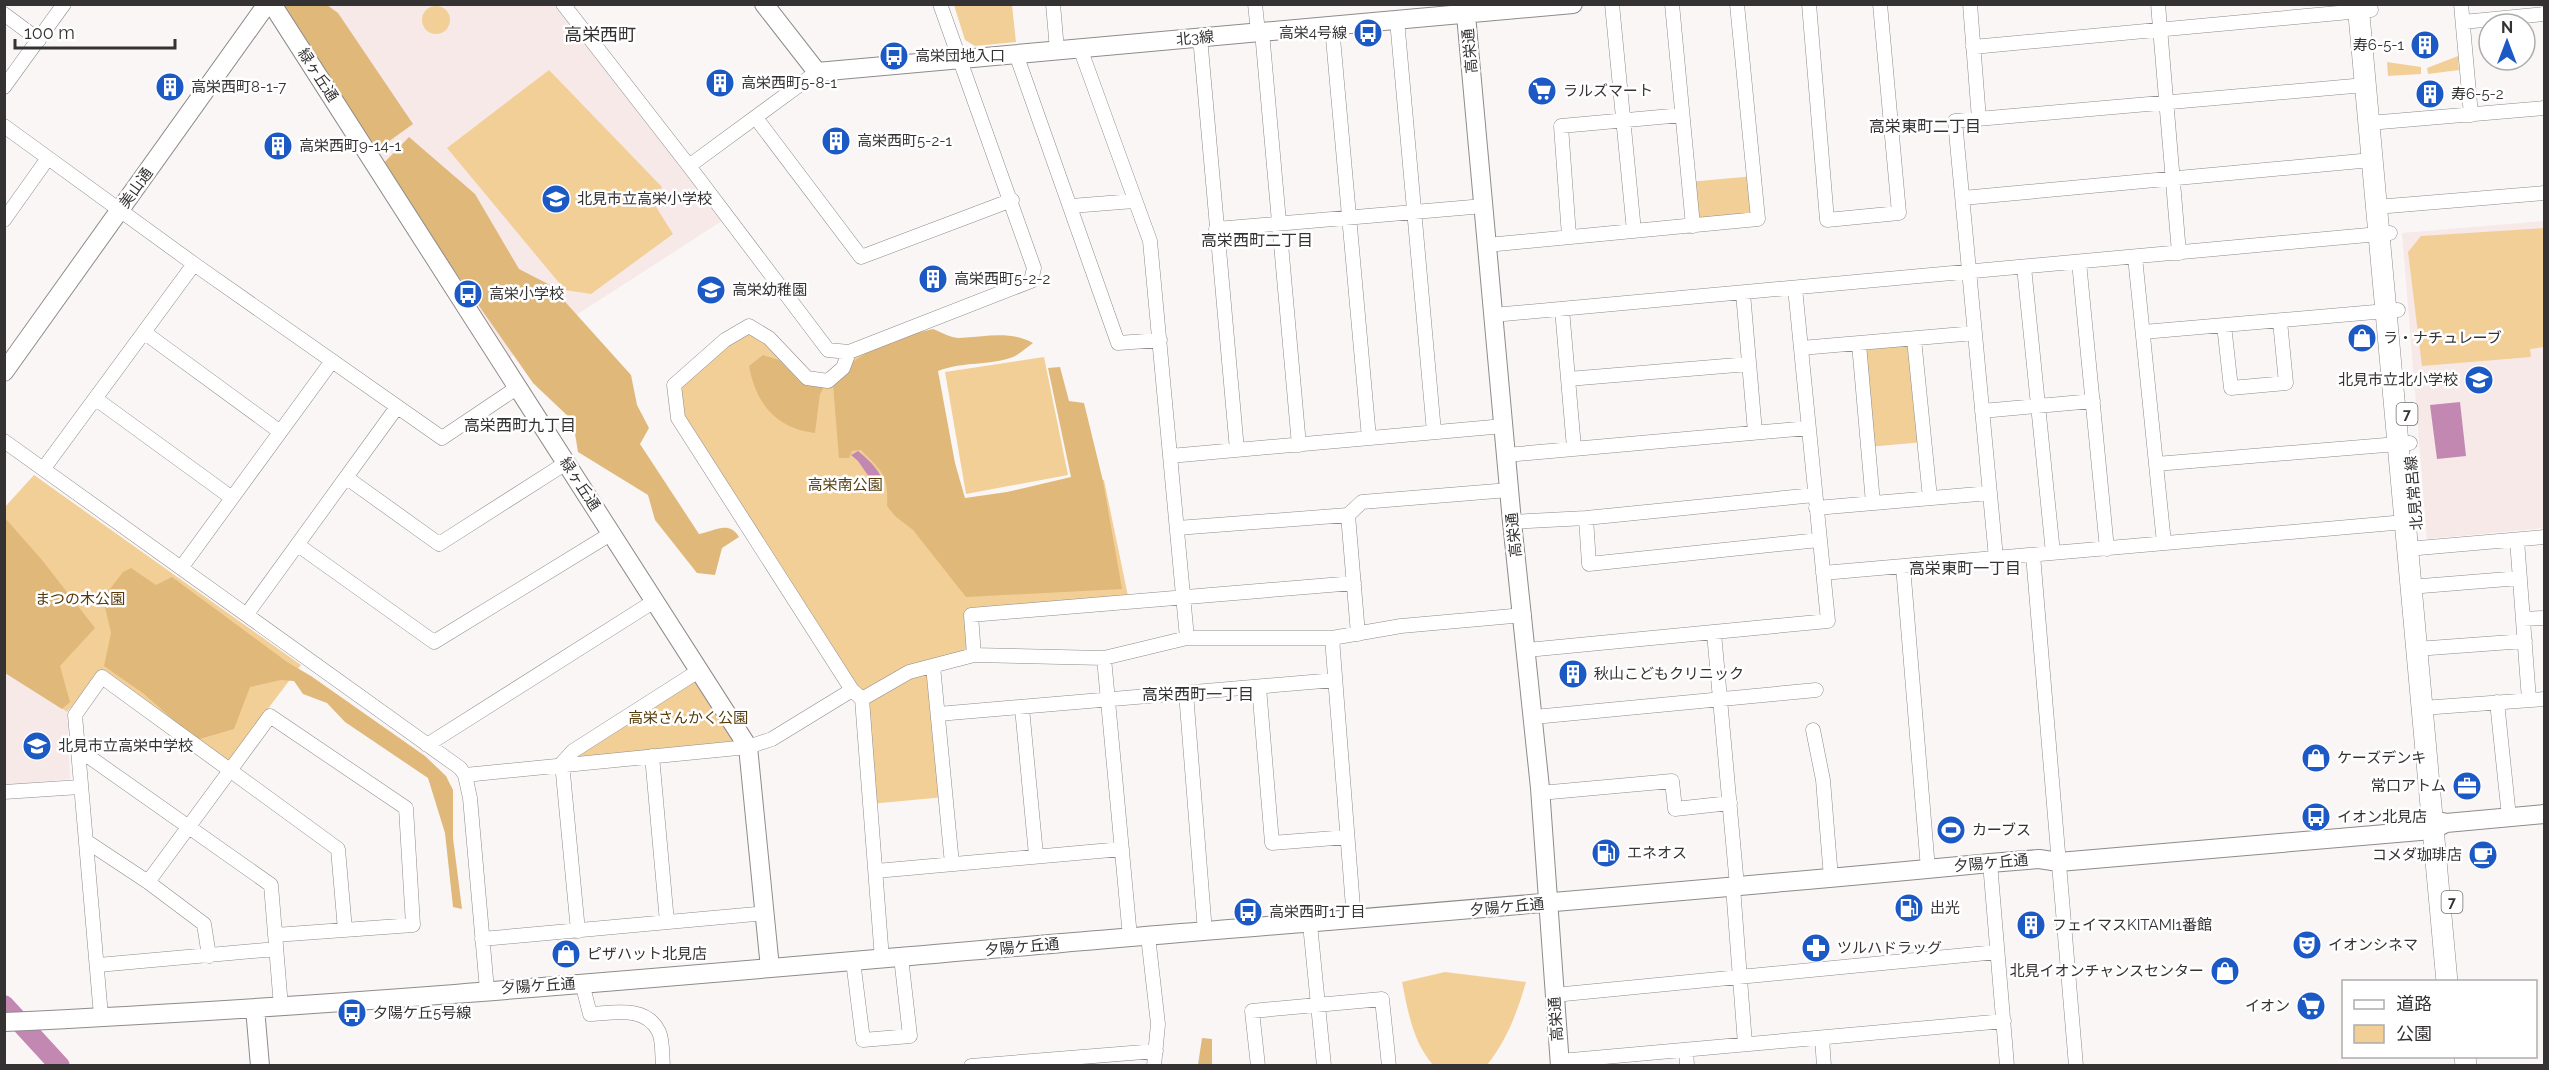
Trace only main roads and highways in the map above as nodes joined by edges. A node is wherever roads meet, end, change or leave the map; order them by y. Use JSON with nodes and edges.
{"nodes":[{"id":1,"x":2365,"y":7,"type":"edge"},
{"id":2,"x":2375,"y":122,"type":"junction"},
{"id":3,"x":2382,"y":207,"type":"junction"},
{"id":4,"x":2404,"y":443,"type":"junction"},
{"id":5,"x":2413,"y":549,"type":"junction"},
{"id":6,"x":2422,"y":649,"type":"junction"},
{"id":7,"x":2436,"y":824,"type":"junction"},
{"id":8,"x":2447,"y":980,"type":"edge"},
{"id":9,"x":2458,"y":980,"type":"edge"}],
"edges":[{"from":1,"to":2,"type":"main road","name":"北見常呂線","number":"7"},
{"from":1,"to":2,"type":"main road","name":"北見常呂線","number":"7"},
{"from":2,"to":3,"type":"main road","name":"北見常呂線","number":"7"},
{"from":2,"to":3,"type":"main road","name":"北見常呂線","number":"7"},
{"from":3,"to":4,"type":"main road","name":"北見常呂線","number":"7"},
{"from":4,"to":5,"type":"main road","name":"北見常呂線","number":"7"},
{"from":4,"to":5,"type":"main road","name":"北見常呂線","number":"7"},
{"from":5,"to":6,"type":"main road","name":"北見常呂線","number":"7"},
{"from":5,"to":6,"type":"main road","name":"北見常呂線","number":"7"},
{"from":6,"to":7,"type":"main road","name":"北見常呂線","number":"7"},
{"from":7,"to":8,"type":"main road","name":"北見常呂線","number":"7"},
{"from":7,"to":9,"type":"main road","name":"北見常呂線","number":"7"}]}
